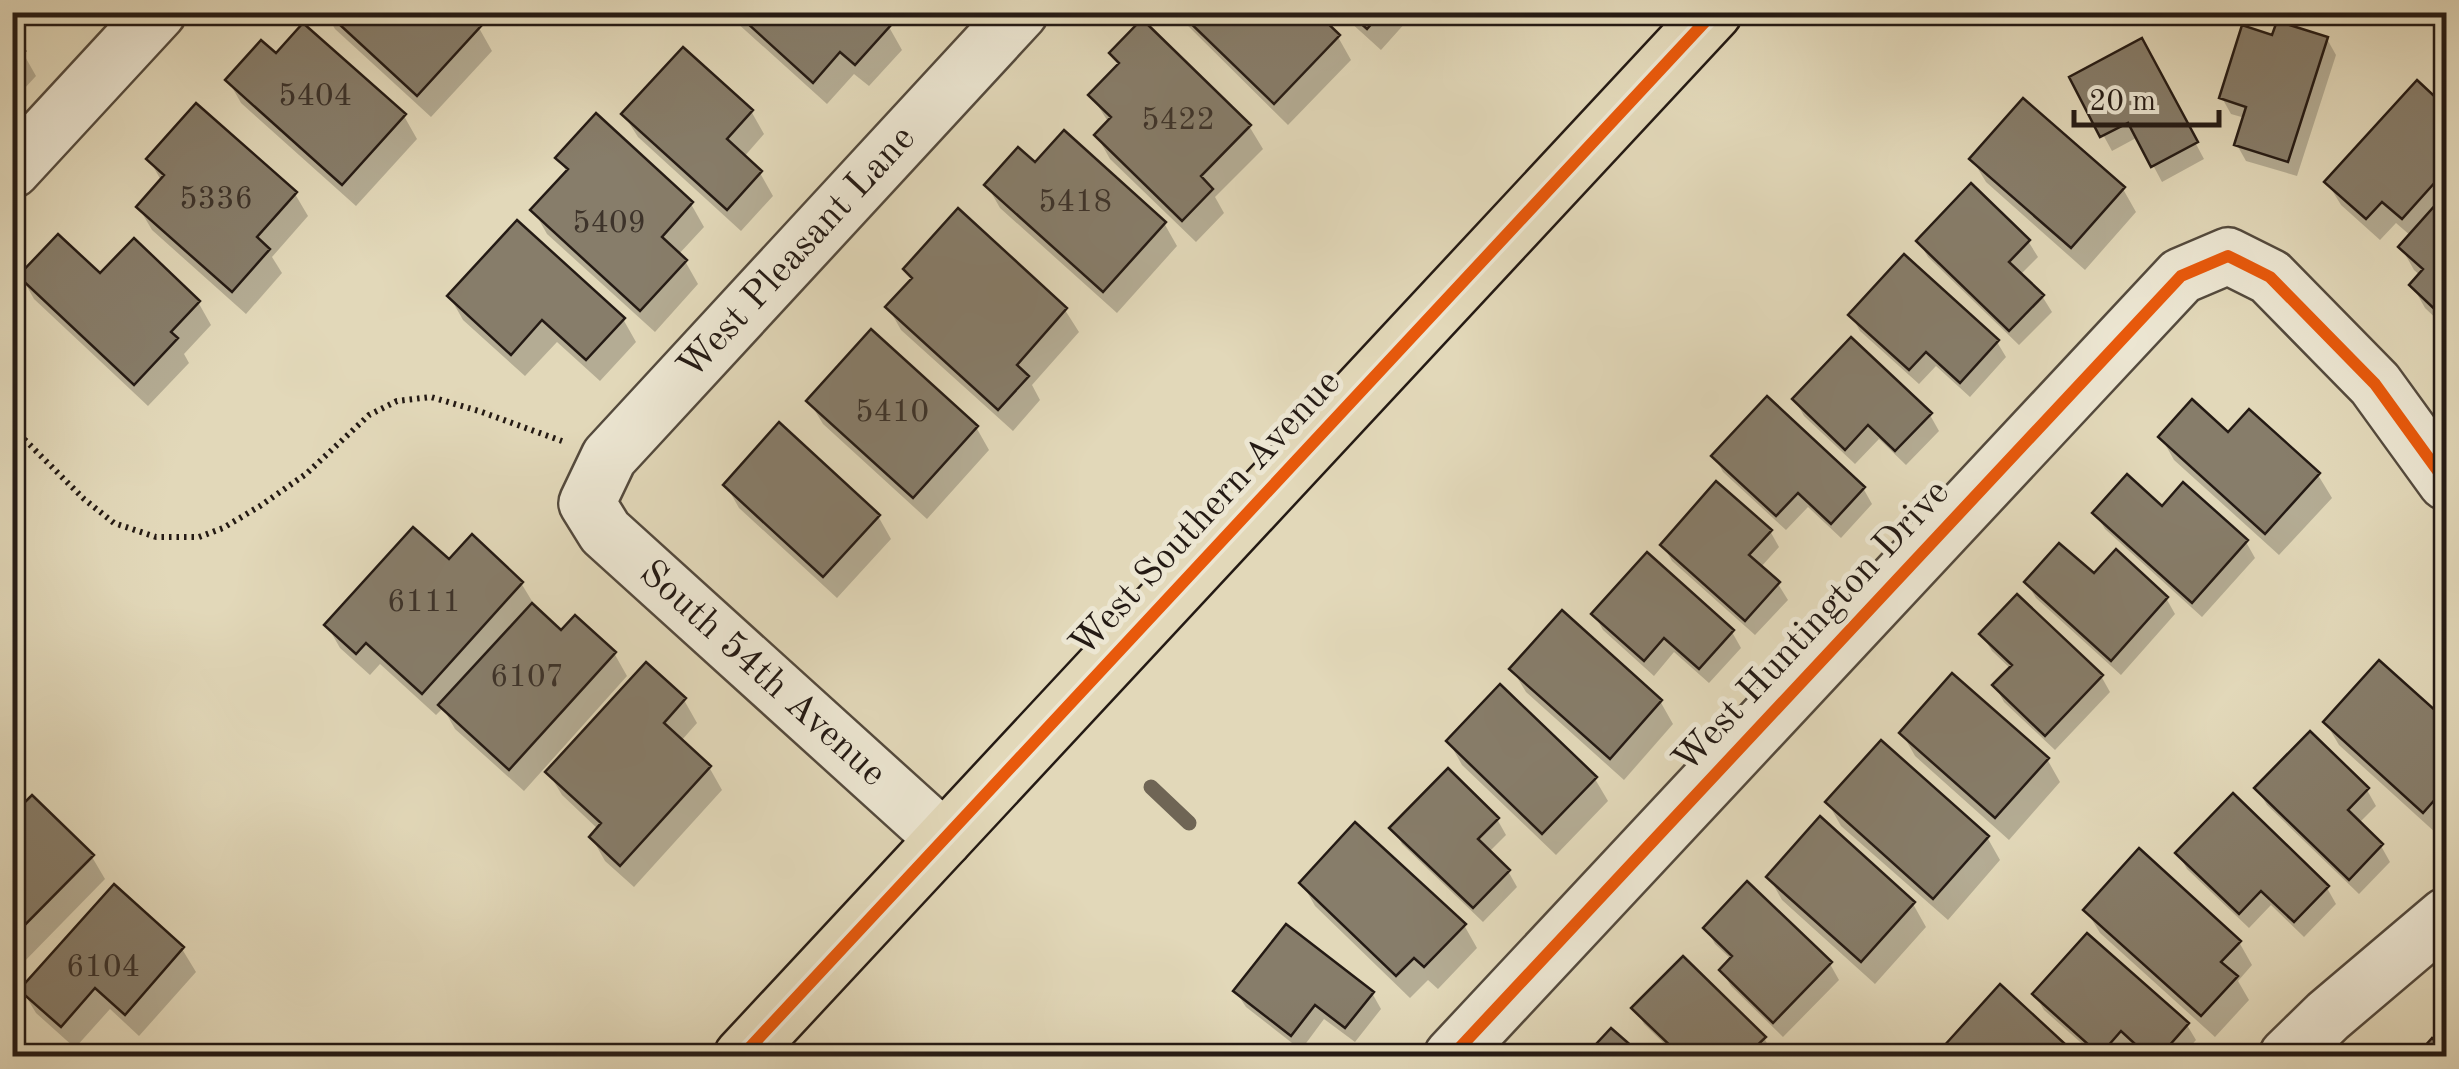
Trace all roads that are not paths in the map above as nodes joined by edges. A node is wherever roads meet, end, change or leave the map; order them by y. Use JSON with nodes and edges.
{"nodes":[{"id":1,"x":158,"y":12,"type":"edge"},
{"id":2,"x":1020,"y":12,"type":"edge"},
{"id":3,"x":1714,"y":12,"type":"edge"},
{"id":4,"x":12,"y":170,"type":"edge"},
{"id":5,"x":598,"y":480,"type":"joint"},
{"id":6,"x":2446,"y":482,"type":"edge"},
{"id":7,"x":944,"y":839,"type":"junction"},
{"id":8,"x":2446,"y":916,"type":"edge"},
{"id":9,"x":742,"y":1056,"type":"edge"},
{"id":10,"x":1452,"y":1056,"type":"edge"},
{"id":11,"x":2287,"y":1056,"type":"edge"}],
"edges":[{"from":1,"to":4,"type":"street"},
{"from":2,"to":5,"type":"street","name":"West Pleasant Lane"},
{"from":3,"to":7,"type":"main road","name":"West Southern Avenue"},
{"from":5,"to":7,"type":"street","name":"South 54th Avenue"},
{"from":6,"to":10,"type":"street","name":"West Huntington Drive"},
{"from":7,"to":9,"type":"main road","name":"West Southern Avenue"},
{"from":8,"to":11,"type":"street"}]}
